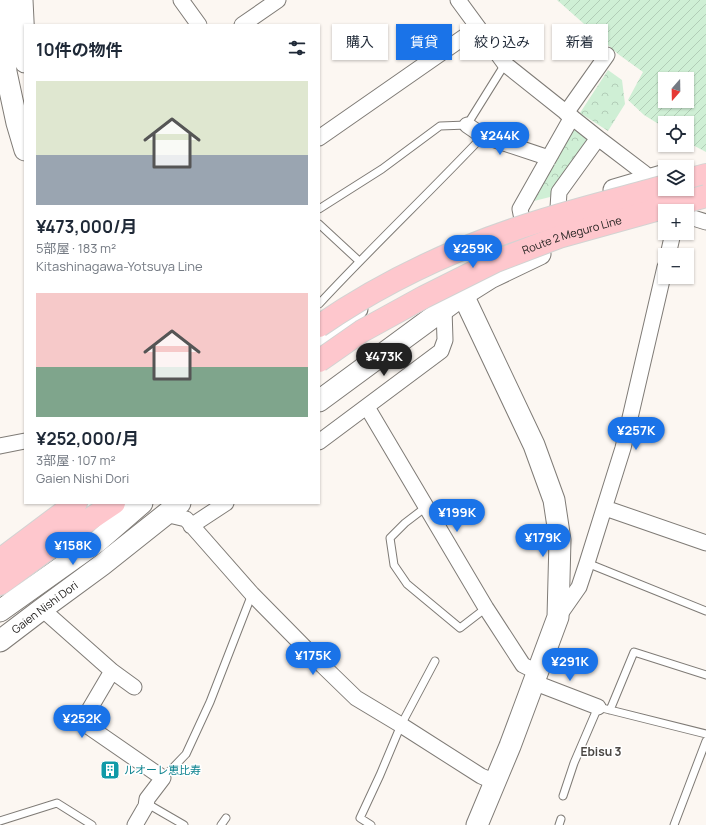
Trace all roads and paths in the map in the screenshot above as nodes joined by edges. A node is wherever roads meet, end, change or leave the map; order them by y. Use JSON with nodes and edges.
{"nodes":[{"id":1,"x":2,"y":0,"type":"edge"},
{"id":2,"x":22,"y":0,"type":"edge"},
{"id":3,"x":181,"y":0,"type":"edge"},
{"id":4,"x":278,"y":0,"type":"edge"},
{"id":5,"x":458,"y":0,"type":"edge"},
{"id":6,"x":198,"y":24,"type":"edge"},
{"id":7,"x":243,"y":24,"type":"edge"},
{"id":8,"x":474,"y":24,"type":"edge"},
{"id":9,"x":24,"y":35,"type":"edge"},
{"id":10,"x":460,"y":40,"type":"edge"},
{"id":11,"x":502,"y":60,"type":"edge"},
{"id":12,"x":604,"y":60,"type":"edge"},
{"id":13,"x":505,"y":64,"type":"junction"},
{"id":14,"x":569,"y":115,"type":"junction"},
{"id":15,"x":467,"y":125,"type":"junction"},
{"id":16,"x":483,"y":136,"type":"junction"},
{"id":17,"x":320,"y":137,"type":"edge"},
{"id":18,"x":598,"y":138,"type":"junction"},
{"id":19,"x":24,"y":146,"type":"edge"},
{"id":20,"x":549,"y":158,"type":"junction"},
{"id":21,"x":706,"y":164,"type":"edge"},
{"id":22,"x":694,"y":167,"type":"edge"},
{"id":23,"x":706,"y":175,"type":"edge"},
{"id":24,"x":694,"y":178,"type":"edge"},
{"id":25,"x":658,"y":179,"type":"edge"},
{"id":26,"x":658,"y":181,"type":"edge"},
{"id":27,"x":658,"y":181,"type":"edge"},
{"id":28,"x":673,"y":196,"type":"edge"},
{"id":29,"x":706,"y":196,"type":"edge"},
{"id":30,"x":680,"y":204,"type":"edge"},
{"id":31,"x":706,"y":206,"type":"edge"},
{"id":32,"x":320,"y":208,"type":"edge"},
{"id":33,"x":558,"y":208,"type":"junction"},
{"id":34,"x":694,"y":210,"type":"edge"},
{"id":35,"x":658,"y":218,"type":"edge"},
{"id":36,"x":694,"y":218,"type":"edge"},
{"id":37,"x":522,"y":220,"type":"junction"},
{"id":38,"x":706,"y":222,"type":"edge"},
{"id":39,"x":320,"y":225,"type":"edge"},
{"id":40,"x":359,"y":261,"type":"junction"},
{"id":41,"x":661,"y":284,"type":"edge"},
{"id":42,"x":463,"y":295,"type":"junction"},
{"id":43,"x":320,"y":303,"type":"edge"},
{"id":44,"x":444,"y":309,"type":"junction"},
{"id":45,"x":320,"y":341,"type":"edge"},
{"id":46,"x":320,"y":399,"type":"edge"},
{"id":47,"x":367,"y":407,"type":"junction"},
{"id":48,"x":24,"y":441,"type":"edge"},
{"id":49,"x":320,"y":441,"type":"edge"},
{"id":50,"x":0,"y":446,"type":"edge"},
{"id":51,"x":62,"y":504,"type":"edge"},
{"id":52,"x":75,"y":504,"type":"edge"},
{"id":53,"x":224,"y":504,"type":"edge"},
{"id":54,"x":130,"y":505,"type":"edge"},
{"id":55,"x":167,"y":507,"type":"edge"},
{"id":56,"x":426,"y":507,"type":"junction"},
{"id":57,"x":604,"y":508,"type":"junction"},
{"id":58,"x":191,"y":526,"type":"junction"},
{"id":59,"x":706,"y":543,"type":"edge"},
{"id":60,"x":0,"y":550,"type":"edge"},
{"id":61,"x":0,"y":560,"type":"edge"},
{"id":62,"x":587,"y":563,"type":"junction"},
{"id":63,"x":0,"y":584,"type":"edge"},
{"id":64,"x":252,"y":594,"type":"junction"},
{"id":65,"x":42,"y":608,"type":"junction"},
{"id":66,"x":486,"y":608,"type":"junction"},
{"id":67,"x":0,"y":612,"type":"edge"},
{"id":68,"x":706,"y":612,"type":"edge"},
{"id":69,"x":558,"y":616,"type":"junction"},
{"id":70,"x":0,"y":641,"type":"edge"},
{"id":71,"x":434,"y":662,"type":"dead end"},
{"id":72,"x":112,"y":671,"type":"junction"},
{"id":73,"x":706,"y":675,"type":"edge"},
{"id":74,"x":535,"y":677,"type":"junction"},
{"id":75,"x":134,"y":687,"type":"dead end"},
{"id":76,"x":604,"y":708,"type":"junction"},
{"id":77,"x":401,"y":725,"type":"junction"},
{"id":78,"x":706,"y":734,"type":"edge"},
{"id":79,"x":706,"y":741,"type":"edge"},
{"id":80,"x":163,"y":778,"type":"junction"},
{"id":81,"x":495,"y":782,"type":"junction"},
{"id":82,"x":563,"y":796,"type":"dead end"},
{"id":83,"x":146,"y":803,"type":"junction"},
{"id":84,"x":226,"y":818,"type":"dead end"},
{"id":85,"x":0,"y":821,"type":"edge"},
{"id":86,"x":92,"y":825,"type":"edge"},
{"id":87,"x":135,"y":825,"type":"edge"},
{"id":88,"x":184,"y":825,"type":"edge"},
{"id":89,"x":221,"y":825,"type":"edge"},
{"id":90,"x":371,"y":825,"type":"edge"},
{"id":91,"x":477,"y":825,"type":"edge"},
{"id":92,"x":674,"y":825,"type":"edge"}],
"edges":[{"from":1,"to":19,"type":"main road"},
{"from":2,"to":9,"type":"main road"},
{"from":3,"to":6,"type":"street"},
{"from":4,"to":7,"type":"street"},
{"from":5,"to":8,"type":"street"},
{"from":10,"to":17,"type":"street"},
{"from":11,"to":13,"type":"street"},
{"from":12,"to":14,"type":"street"},
{"from":13,"to":14,"type":"street"},
{"from":13,"to":15,"type":"lane"},
{"from":14,"to":18,"type":"street"},
{"from":14,"to":20,"type":"street"},
{"from":15,"to":16,"type":"street"},
{"from":15,"to":32,"type":"lane"},
{"from":16,"to":20,"type":"street"},
{"from":16,"to":40,"type":"lane"},
{"from":18,"to":25,"type":"street"},
{"from":18,"to":33,"type":"street"},
{"from":20,"to":37,"type":"street"},
{"from":21,"to":22,"type":"main road"},
{"from":23,"to":24,"type":"highway"},
{"from":26,"to":33,"type":"main road"},
{"from":27,"to":45,"type":"highway","name":"Route 2 Meguro Line","bridge":true},
{"from":28,"to":30,"type":"street"},
{"from":29,"to":45,"type":"highway","name":"Route 2 Meguro Line","bridge":true},
{"from":31,"to":34,"type":"main road"},
{"from":33,"to":37,"type":"main road"},
{"from":35,"to":42,"type":"main road"},
{"from":36,"to":38,"type":"street"},
{"from":37,"to":45,"type":"main road"},
{"from":39,"to":40,"type":"lane"},
{"from":40,"to":43,"type":"lane"},
{"from":41,"to":57,"type":"street"},
{"from":42,"to":44,"type":"main road"},
{"from":42,"to":69,"type":"main road"},
{"from":44,"to":46,"type":"main road"},
{"from":44,"to":47,"type":"street"},
{"from":47,"to":49,"type":"street"},
{"from":47,"to":56,"type":"street"},
{"from":48,"to":50,"type":"street"},
{"from":51,"to":60,"type":"street"},
{"from":52,"to":61,"type":"highway"},
{"from":53,"to":58,"type":"street"},
{"from":54,"to":55,"type":"main road"},
{"from":54,"to":63,"type":"highway"},
{"from":54,"to":67,"type":"main road","name":"Gaien Nishi Dori"},
{"from":55,"to":58,"type":"street"},
{"from":55,"to":65,"type":"main road","name":"Gaien Nishi Dori"},
{"from":56,"to":66,"type":"street"},
{"from":56,"to":66,"type":"lane"},
{"from":57,"to":59,"type":"street"},
{"from":57,"to":62,"type":"street"},
{"from":58,"to":64,"type":"street"},
{"from":62,"to":68,"type":"lane"},
{"from":62,"to":69,"type":"street"},
{"from":64,"to":77,"type":"street"},
{"from":64,"to":80,"type":"lane"},
{"from":65,"to":70,"type":"main road","name":"Gaien Nishi Dori"},
{"from":65,"to":72,"type":"street"},
{"from":66,"to":74,"type":"street"},
{"from":69,"to":74,"type":"main road"},
{"from":71,"to":77,"type":"lane"},
{"from":72,"to":75,"type":"street"},
{"from":72,"to":80,"type":"street"},
{"from":73,"to":76,"type":"lane"},
{"from":74,"to":76,"type":"street"},
{"from":74,"to":81,"type":"main road"},
{"from":76,"to":78,"type":"lane"},
{"from":76,"to":82,"type":"lane"},
{"from":77,"to":81,"type":"street"},
{"from":77,"to":90,"type":"lane"},
{"from":79,"to":92,"type":"lane"},
{"from":80,"to":83,"type":"street"},
{"from":81,"to":91,"type":"main road"},
{"from":83,"to":87,"type":"street"},
{"from":83,"to":88,"type":"lane"},
{"from":84,"to":89,"type":"lane"},
{"from":85,"to":86,"type":"lane"}]}
